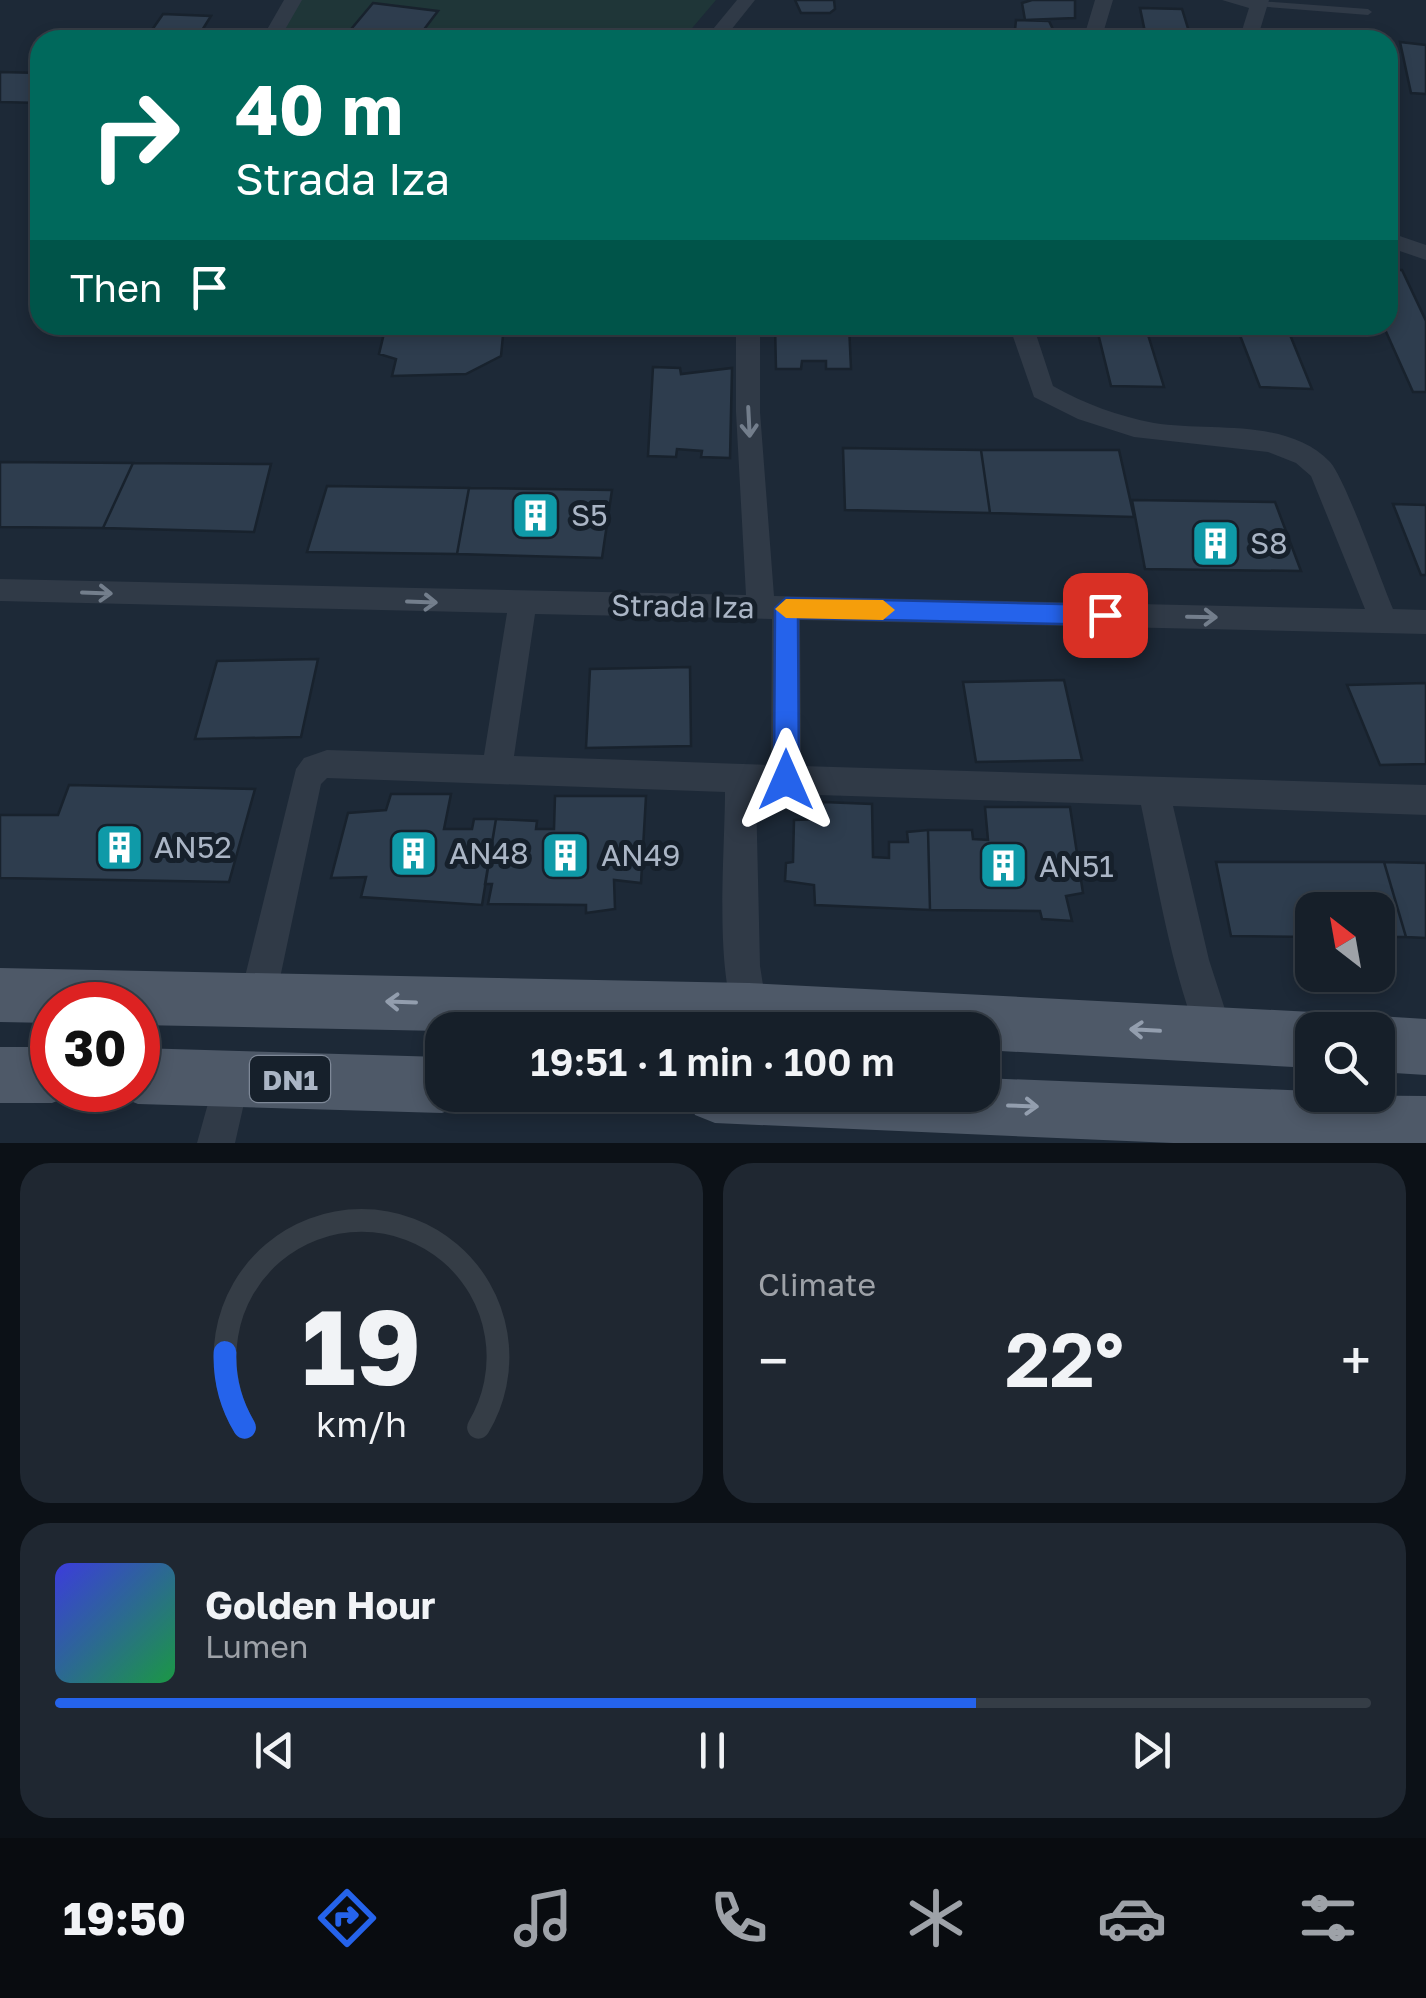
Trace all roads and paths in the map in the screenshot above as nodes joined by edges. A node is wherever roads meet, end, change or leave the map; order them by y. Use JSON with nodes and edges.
{"nodes":[{"id":1,"x":293,"y":0,"type":"edge"},
{"id":2,"x":746,"y":0,"type":"edge"},
{"id":3,"x":1104,"y":0,"type":"edge"},
{"id":4,"x":1231,"y":0,"type":"edge"},
{"id":5,"x":1259,"y":2,"type":"edge"},
{"id":6,"x":1368,"y":12,"type":"dead end"},
{"id":7,"x":276,"y":30,"type":"edge"},
{"id":8,"x":721,"y":30,"type":"edge"},
{"id":9,"x":1095,"y":30,"type":"edge"},
{"id":10,"x":1251,"y":30,"type":"edge"},
{"id":11,"x":1398,"y":243,"type":"edge"},
{"id":12,"x":1426,"y":253,"type":"edge"},
{"id":13,"x":748,"y":335,"type":"edge"},
{"id":14,"x":1024,"y":335,"type":"edge"},
{"id":15,"x":0,"y":590,"type":"edge"},
{"id":16,"x":522,"y":604,"type":"junction"},
{"id":17,"x":774,"y":607,"type":"junction"},
{"id":18,"x":1384,"y":622,"type":"junction"},
{"id":19,"x":1426,"y":622,"type":"edge"},
{"id":20,"x":498,"y":770,"type":"junction"},
{"id":21,"x":740,"y":778,"type":"junction"},
{"id":22,"x":786,"y":780,"type":"junction"},
{"id":23,"x":1154,"y":789,"type":"junction"},
{"id":24,"x":1426,"y":800,"type":"edge"},
{"id":25,"x":0,"y":994,"type":"edge"},
{"id":26,"x":258,"y":997,"type":"junction"},
{"id":27,"x":749,"y":1010,"type":"junction"},
{"id":28,"x":1214,"y":1034,"type":"junction"},
{"id":29,"x":1295,"y":1039,"type":"edge"},
{"id":30,"x":1395,"y":1045,"type":"edge"},
{"id":31,"x":1426,"y":1047,"type":"edge"},
{"id":32,"x":0,"y":1075,"type":"edge"},
{"id":33,"x":30,"y":1076,"type":"edge"},
{"id":34,"x":160,"y":1076,"type":"edge"},
{"id":35,"x":232,"y":1077,"type":"junction"},
{"id":36,"x":425,"y":1084,"type":"edge"},
{"id":37,"x":1000,"y":1107,"type":"edge"},
{"id":38,"x":1426,"y":1125,"type":"edge"},
{"id":39,"x":216,"y":1143,"type":"edge"}],
"edges":[{"from":1,"to":7,"type":"street"},
{"from":2,"to":8,"type":"street"},
{"from":3,"to":9,"type":"street"},
{"from":4,"to":5,"type":"street"},
{"from":5,"to":6,"type":"lane"},
{"from":5,"to":10,"type":"street"},
{"from":11,"to":12,"type":"street"},
{"from":13,"to":17,"type":"street","one_way":true},
{"from":14,"to":18,"type":"street"},
{"from":15,"to":16,"type":"street","name":"Strada Iza","one_way":true},
{"from":16,"to":17,"type":"street","name":"Strada Iza"},
{"from":16,"to":20,"type":"street"},
{"from":17,"to":18,"type":"street","name":"Strada Iza","one_way":true},
{"from":17,"to":22,"type":"street"},
{"from":18,"to":19,"type":"street","name":"Strada Iza"},
{"from":20,"to":21,"type":"street"},
{"from":20,"to":26,"type":"street"},
{"from":21,"to":22,"type":"street"},
{"from":21,"to":27,"type":"street"},
{"from":22,"to":23,"type":"street"},
{"from":23,"to":24,"type":"street"},
{"from":23,"to":28,"type":"street"},
{"from":25,"to":26,"type":"main road"},
{"from":27,"to":26,"type":"main road","one_way":true},
{"from":28,"to":27,"type":"main road","one_way":true},
{"from":28,"to":29,"type":"main road"},
{"from":30,"to":31,"type":"main road"},
{"from":32,"to":33,"type":"main road"},
{"from":34,"to":35,"type":"main road","number":"DN1"},
{"from":35,"to":36,"type":"main road","number":"DN1"},
{"from":35,"to":39,"type":"street"},
{"from":37,"to":38,"type":"main road","one_way":true}]}
